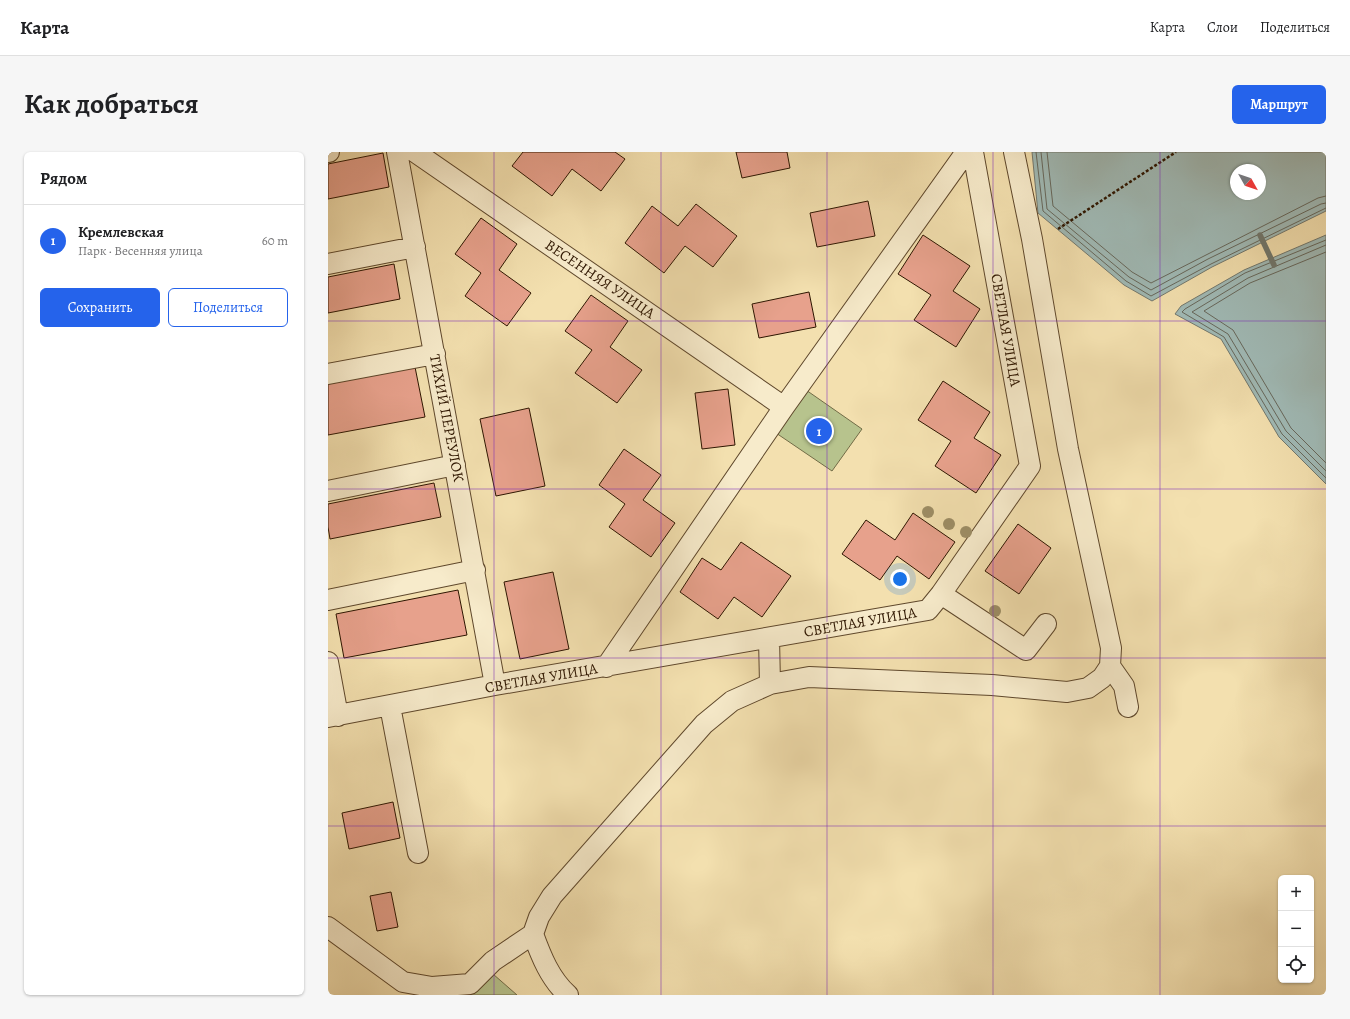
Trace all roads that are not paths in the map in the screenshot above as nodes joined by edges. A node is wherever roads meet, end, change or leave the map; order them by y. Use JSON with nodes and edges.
{"nodes":[{"id":1,"x":397,"y":152,"type":"edge"},
{"id":2,"x":415,"y":152,"type":"edge"},
{"id":3,"x":966,"y":152,"type":"edge"},
{"id":4,"x":973,"y":152,"type":"edge"},
{"id":5,"x":1014,"y":152,"type":"edge"},
{"id":6,"x":415,"y":246,"type":"junction"},
{"id":7,"x":328,"y":264,"type":"edge"},
{"id":8,"x":435,"y":354,"type":"junction"},
{"id":9,"x":328,"y":374,"type":"edge"},
{"id":10,"x":784,"y":407,"type":"junction"},
{"id":11,"x":455,"y":465,"type":"junction"},
{"id":12,"x":328,"y":491,"type":"edge"},
{"id":13,"x":475,"y":570,"type":"junction"},
{"id":14,"x":941,"y":594,"type":"junction"},
{"id":15,"x":328,"y":600,"type":"edge"},
{"id":16,"x":1046,"y":624,"type":"dead end"},
{"id":17,"x":769,"y":638,"type":"junction"},
{"id":18,"x":328,"y":662,"type":"edge"},
{"id":19,"x":1110,"y":666,"type":"junction"},
{"id":20,"x":606,"y":667,"type":"junction"},
{"id":21,"x":770,"y":684,"type":"junction"},
{"id":22,"x":495,"y":685,"type":"junction"},
{"id":23,"x":390,"y":706,"type":"junction"},
{"id":24,"x":1128,"y":707,"type":"dead end"},
{"id":25,"x":333,"y":716,"type":"edge"},
{"id":26,"x":418,"y":853,"type":"dead end"},
{"id":27,"x":328,"y":927,"type":"edge"},
{"id":28,"x":533,"y":934,"type":"junction"},
{"id":29,"x":464,"y":989,"type":"edge"},
{"id":30,"x":568,"y":995,"type":"edge"}],
"edges":[{"from":1,"to":6,"type":"street","name":"ТИХИЙ ПЕРЕУЛОК"},
{"from":2,"to":10,"type":"street","name":"ВЕСЕННЯЯ УЛИЦА"},
{"from":3,"to":10,"type":"street"},
{"from":4,"to":14,"type":"street","name":"СВЕТЛАЯ УЛИЦА"},
{"from":5,"to":19,"type":"street"},
{"from":6,"to":7,"type":"street"},
{"from":6,"to":8,"type":"street","name":"ТИХИЙ ПЕРЕУЛОК"},
{"from":8,"to":9,"type":"street"},
{"from":8,"to":11,"type":"street","name":"ТИХИЙ ПЕРЕУЛОК"},
{"from":10,"to":20,"type":"street"},
{"from":11,"to":12,"type":"street"},
{"from":11,"to":13,"type":"street","name":"ТИХИЙ ПЕРЕУЛОК"},
{"from":13,"to":15,"type":"street"},
{"from":13,"to":22,"type":"street","name":"ТИХИЙ ПЕРЕУЛОК"},
{"from":14,"to":16,"type":"street"},
{"from":14,"to":17,"type":"street","name":"СВЕТЛАЯ УЛИЦА"},
{"from":17,"to":20,"type":"street","name":"СВЕТЛАЯ УЛИЦА"},
{"from":17,"to":21,"type":"street"},
{"from":18,"to":25,"type":"street"},
{"from":19,"to":21,"type":"street"},
{"from":19,"to":24,"type":"street"},
{"from":20,"to":22,"type":"street","name":"СВЕТЛАЯ УЛИЦА"},
{"from":21,"to":28,"type":"street"},
{"from":22,"to":23,"type":"street","name":"СВЕТЛАЯ УЛИЦА"},
{"from":23,"to":25,"type":"street","name":"СВЕТЛАЯ УЛИЦА"},
{"from":23,"to":26,"type":"street"},
{"from":27,"to":29,"type":"street"},
{"from":28,"to":29,"type":"street"},
{"from":28,"to":30,"type":"street"}]}
